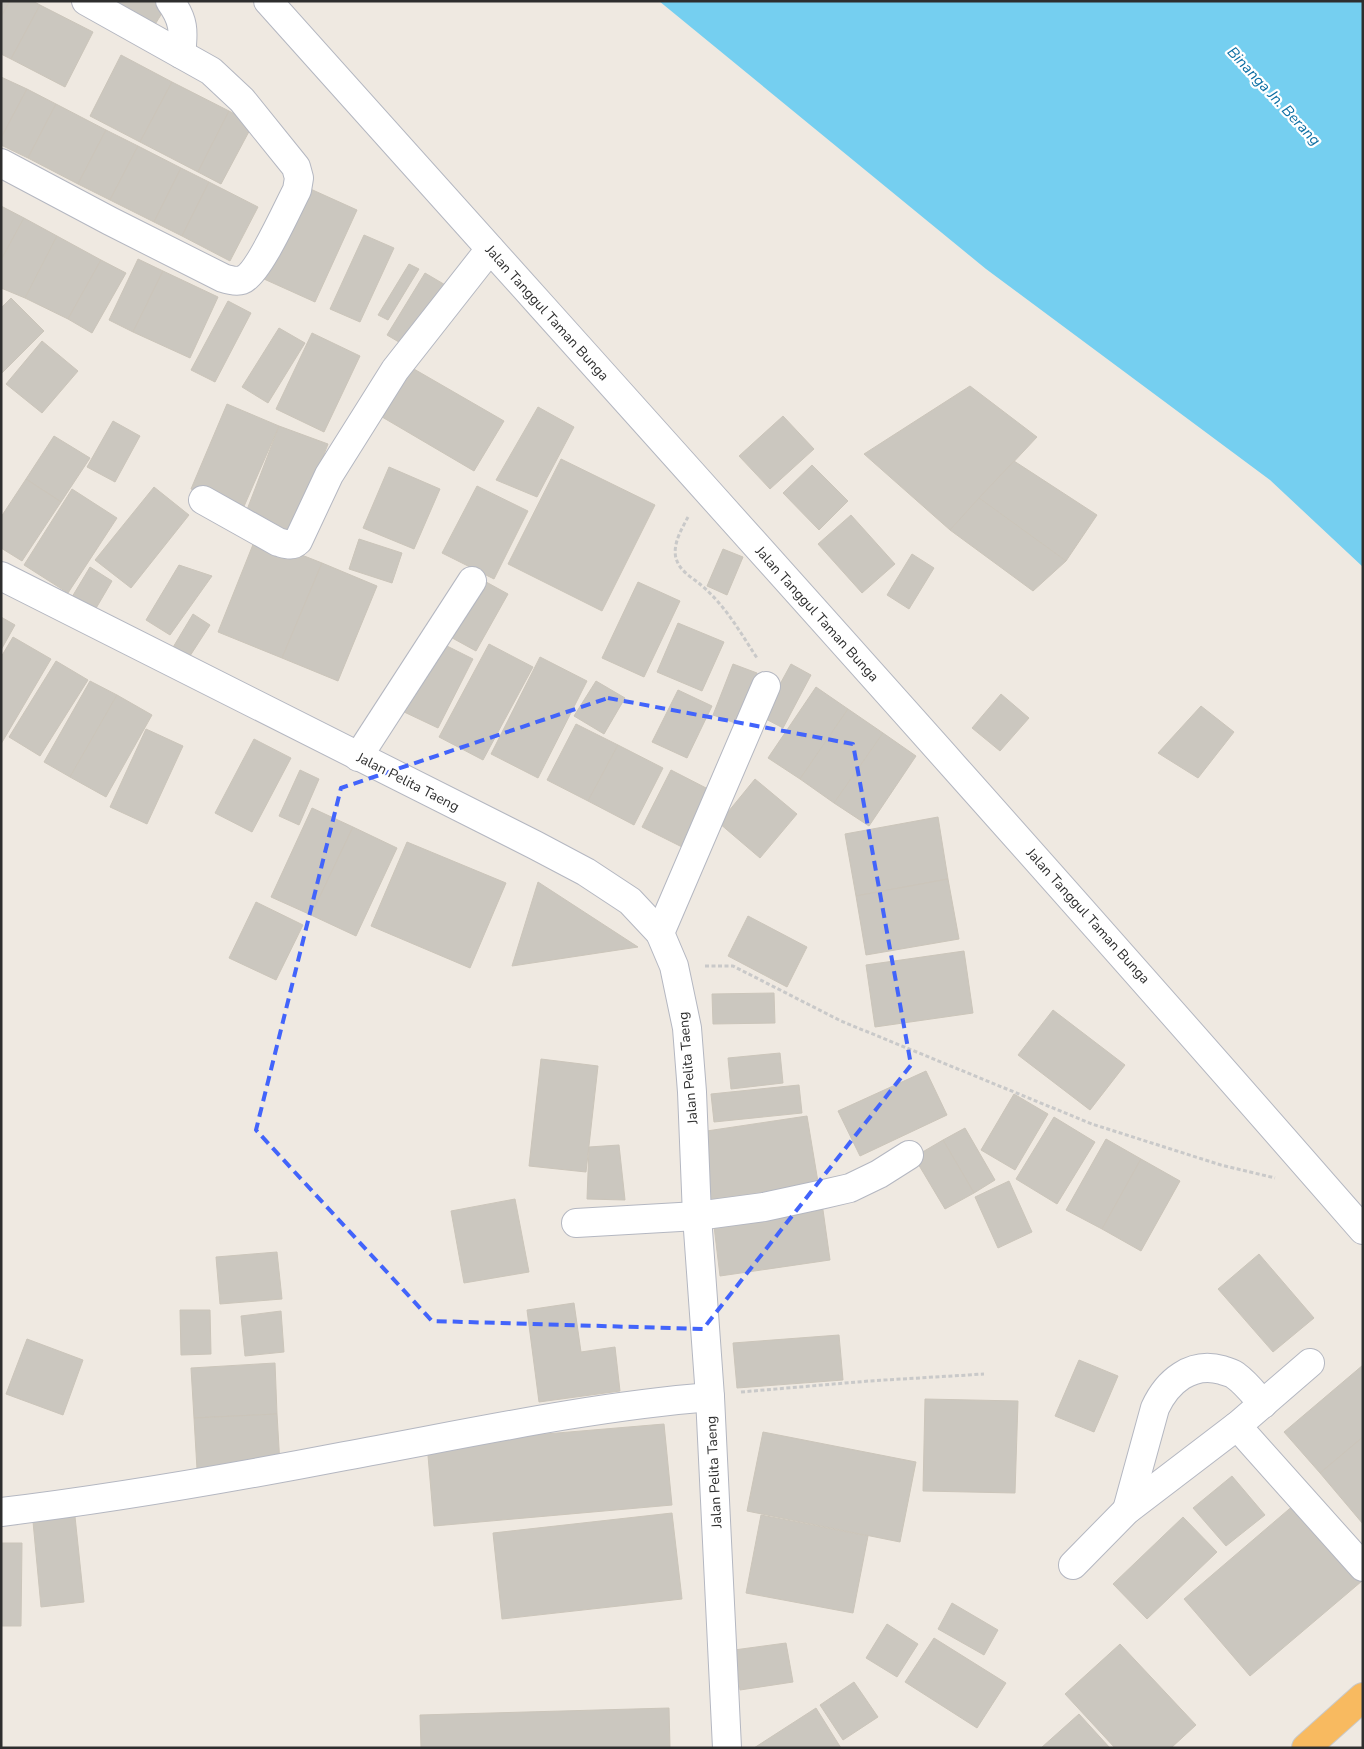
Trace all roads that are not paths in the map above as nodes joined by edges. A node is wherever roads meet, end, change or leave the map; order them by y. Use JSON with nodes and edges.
{"nodes":[{"id":1,"x":86,"y":1,"type":"edge"},
{"id":2,"x":170,"y":1,"type":"edge"},
{"id":3,"x":268,"y":1,"type":"edge"},
{"id":4,"x":181,"y":54,"type":"junction"},
{"id":5,"x":1,"y":163,"type":"edge"},
{"id":6,"x":490,"y":249,"type":"junction"},
{"id":7,"x":203,"y":500,"type":"dead end"},
{"id":8,"x":1,"y":576,"type":"edge"},
{"id":9,"x":472,"y":581,"type":"dead end"},
{"id":10,"x":766,"y":686,"type":"road end"},
{"id":11,"x":358,"y":757,"type":"junction"},
{"id":12,"x":660,"y":933,"type":"junction"},
{"id":13,"x":909,"y":1155,"type":"dead end"},
{"id":14,"x":697,"y":1216,"type":"junction"},
{"id":15,"x":576,"y":1223,"type":"dead end"},
{"id":16,"x":1363,"y":1230,"type":"edge"},
{"id":17,"x":1310,"y":1363,"type":"dead end"},
{"id":18,"x":710,"y":1397,"type":"junction"},
{"id":19,"x":1263,"y":1404,"type":"junction"},
{"id":20,"x":1237,"y":1426,"type":"junction"},
{"id":21,"x":1126,"y":1510,"type":"junction"},
{"id":22,"x":1,"y":1512,"type":"edge"},
{"id":23,"x":1073,"y":1565,"type":"dead end"},
{"id":24,"x":1363,"y":1567,"type":"edge"},
{"id":25,"x":1363,"y":1697,"type":"edge"},
{"id":26,"x":727,"y":1748,"type":"edge"},
{"id":27,"x":1306,"y":1748,"type":"edge"}],
"edges":[{"from":1,"to":4,"type":"street"},
{"from":2,"to":4,"type":"street"},
{"from":3,"to":6,"type":"street","name":"Jalan Tanggul Taman Bunga"},
{"from":4,"to":5,"type":"street"},
{"from":6,"to":7,"type":"street"},
{"from":6,"to":16,"type":"street","name":"Jalan Tanggul Taman Bunga"},
{"from":8,"to":11,"type":"street","name":"Jalan Pelita Taeng"},
{"from":9,"to":11,"type":"street"},
{"from":10,"to":12,"type":"street"},
{"from":11,"to":12,"type":"street","name":"Jalan Pelita Taeng"},
{"from":12,"to":14,"type":"street","name":"Jalan Pelita Taeng"},
{"from":13,"to":14,"type":"street"},
{"from":14,"to":15,"type":"street"},
{"from":14,"to":18,"type":"street","name":"Jalan Pelita Taeng"},
{"from":17,"to":19,"type":"street"},
{"from":18,"to":22,"type":"street"},
{"from":18,"to":26,"type":"street","name":"Jalan Pelita Taeng"},
{"from":19,"to":20,"type":"street"},
{"from":19,"to":21,"type":"street"},
{"from":20,"to":21,"type":"street"},
{"from":20,"to":24,"type":"street"},
{"from":21,"to":23,"type":"street"},
{"from":25,"to":27,"type":"highway"}]}
